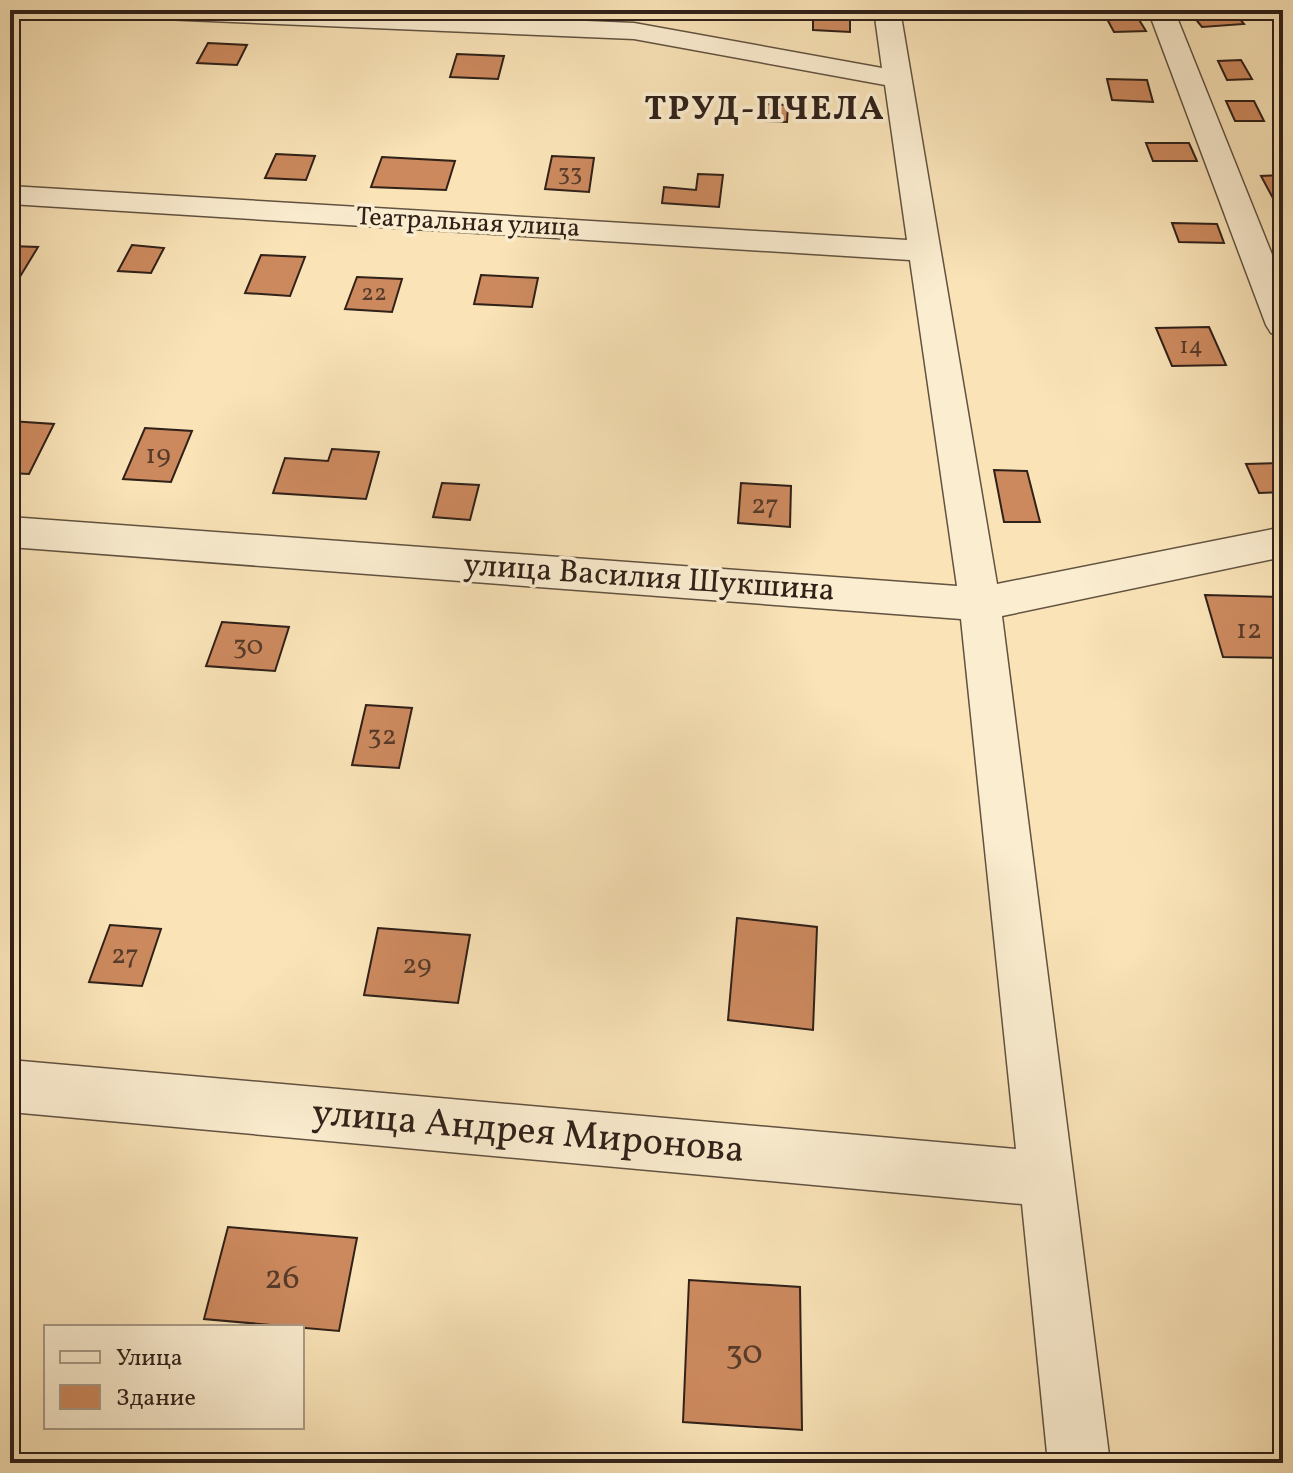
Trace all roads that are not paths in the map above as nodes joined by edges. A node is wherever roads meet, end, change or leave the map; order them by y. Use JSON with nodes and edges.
{"nodes":[{"id":1,"x":139,"y":10,"type":"edge"},
{"id":2,"x":887,"y":10,"type":"edge"},
{"id":3,"x":1161,"y":10,"type":"edge"},
{"id":4,"x":898,"y":79,"type":"junction"},
{"id":5,"x":10,"y":195,"type":"edge"},
{"id":6,"x":925,"y":251,"type":"junction"},
{"id":7,"x":1283,"y":325,"type":"edge"},
{"id":8,"x":10,"y":532,"type":"edge"},
{"id":9,"x":1283,"y":542,"type":"edge"},
{"id":10,"x":980,"y":604,"type":"junction"},
{"id":11,"x":10,"y":1086,"type":"edge"},
{"id":12,"x":1046,"y":1179,"type":"junction"},
{"id":13,"x":1079,"y":1463,"type":"edge"}],
"edges":[{"from":1,"to":4,"type":"street"},
{"from":2,"to":4,"type":"street"},
{"from":3,"to":7,"type":"street"},
{"from":4,"to":6,"type":"street"},
{"from":5,"to":6,"type":"street","name":"Театральная улица"},
{"from":6,"to":10,"type":"street"},
{"from":8,"to":10,"type":"street","name":"улица Василия Шукшина"},
{"from":9,"to":10,"type":"street","name":"улица Василия Шукшина"},
{"from":10,"to":12,"type":"street"},
{"from":11,"to":12,"type":"street","name":"улица Андрея Миронова"},
{"from":12,"to":13,"type":"street"}]}
